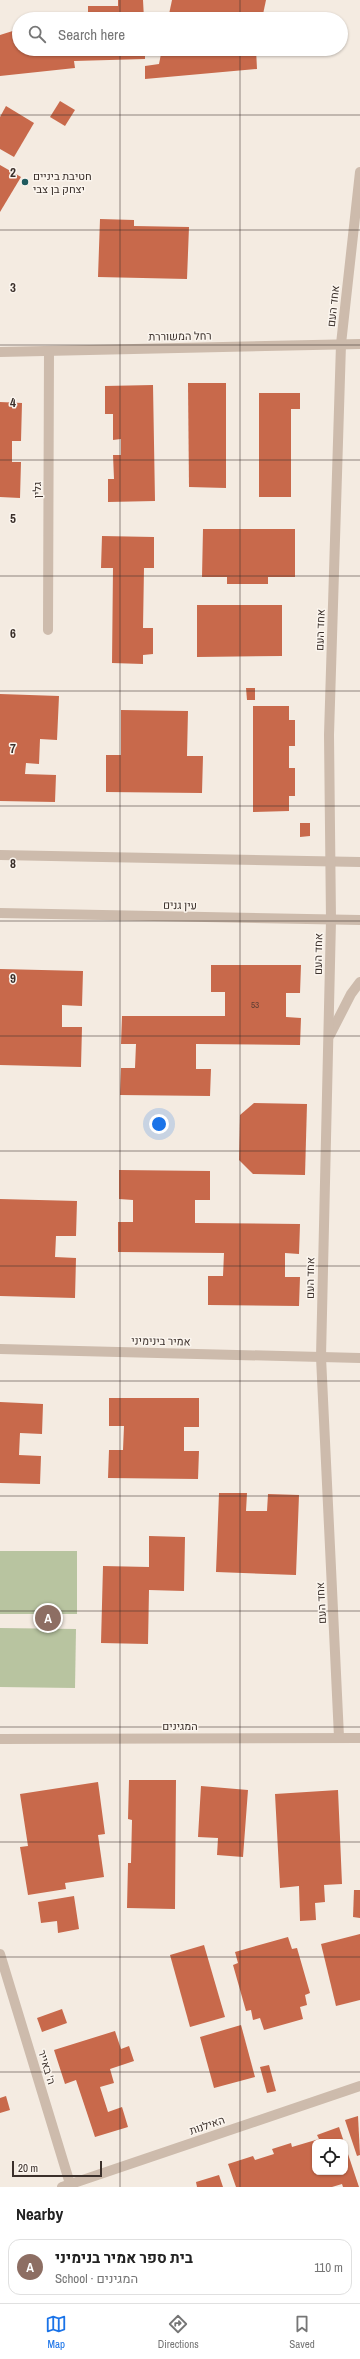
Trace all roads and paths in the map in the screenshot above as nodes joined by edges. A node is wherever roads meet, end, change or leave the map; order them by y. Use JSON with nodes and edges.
{"nodes":[{"id":1,"x":360,"y":172,"type":"edge"},
{"id":2,"x":341,"y":344,"type":"junction"},
{"id":3,"x":360,"y":344,"type":"edge"},
{"id":4,"x":49,"y":351,"type":"junction"},
{"id":5,"x":0,"y":352,"type":"edge"},
{"id":6,"x":48,"y":630,"type":"dead end"},
{"id":7,"x":0,"y":855,"type":"edge"},
{"id":8,"x":331,"y":862,"type":"junction"},
{"id":9,"x":360,"y":862,"type":"edge"},
{"id":10,"x":0,"y":913,"type":"edge"},
{"id":11,"x":331,"y":920,"type":"junction"},
{"id":12,"x":360,"y":920,"type":"edge"},
{"id":13,"x":360,"y":982,"type":"edge"},
{"id":14,"x":328,"y":1038,"type":"junction"},
{"id":15,"x":0,"y":1349,"type":"edge"},
{"id":16,"x":321,"y":1357,"type":"junction"},
{"id":17,"x":360,"y":1358,"type":"edge"},
{"id":18,"x":339,"y":1737,"type":"junction"},
{"id":19,"x":360,"y":1738,"type":"edge"},
{"id":20,"x":0,"y":1739,"type":"edge"},
{"id":21,"x":0,"y":1954,"type":"edge"},
{"id":22,"x":360,"y":2086,"type":"edge"},
{"id":23,"x":68,"y":2186,"type":"edge"}],
"edges":[{"from":1,"to":2,"type":"street","name":"אחד העם"},
{"from":2,"to":3,"type":"street","name":"רחל המשוררת"},
{"from":2,"to":4,"type":"street","name":"רחל המשוררת"},
{"from":2,"to":8,"type":"street","name":"אחד העם"},
{"from":4,"to":5,"type":"street","name":"רחל המשוררת"},
{"from":4,"to":6,"type":"street","name":"גלין"},
{"from":7,"to":8,"type":"street"},
{"from":8,"to":9,"type":"street"},
{"from":8,"to":11,"type":"street","name":"אחד העם"},
{"from":10,"to":11,"type":"street","name":"עין גנים"},
{"from":11,"to":12,"type":"street","name":"עין גנים"},
{"from":11,"to":14,"type":"street","name":"אחד העם"},
{"from":13,"to":14,"type":"street"},
{"from":14,"to":16,"type":"street","name":"אחד העם"},
{"from":15,"to":16,"type":"street","name":"אמיר בינימיני"},
{"from":16,"to":17,"type":"street","name":"אמיר בינימיני"},
{"from":16,"to":18,"type":"street","name":"אחד העם"},
{"from":18,"to":19,"type":"street","name":"המגינים"},
{"from":18,"to":20,"type":"street","name":"המגינים"},
{"from":21,"to":23,"type":"street","name":"ה' באייר"},
{"from":22,"to":23,"type":"street","name":"האילנות"}]}
